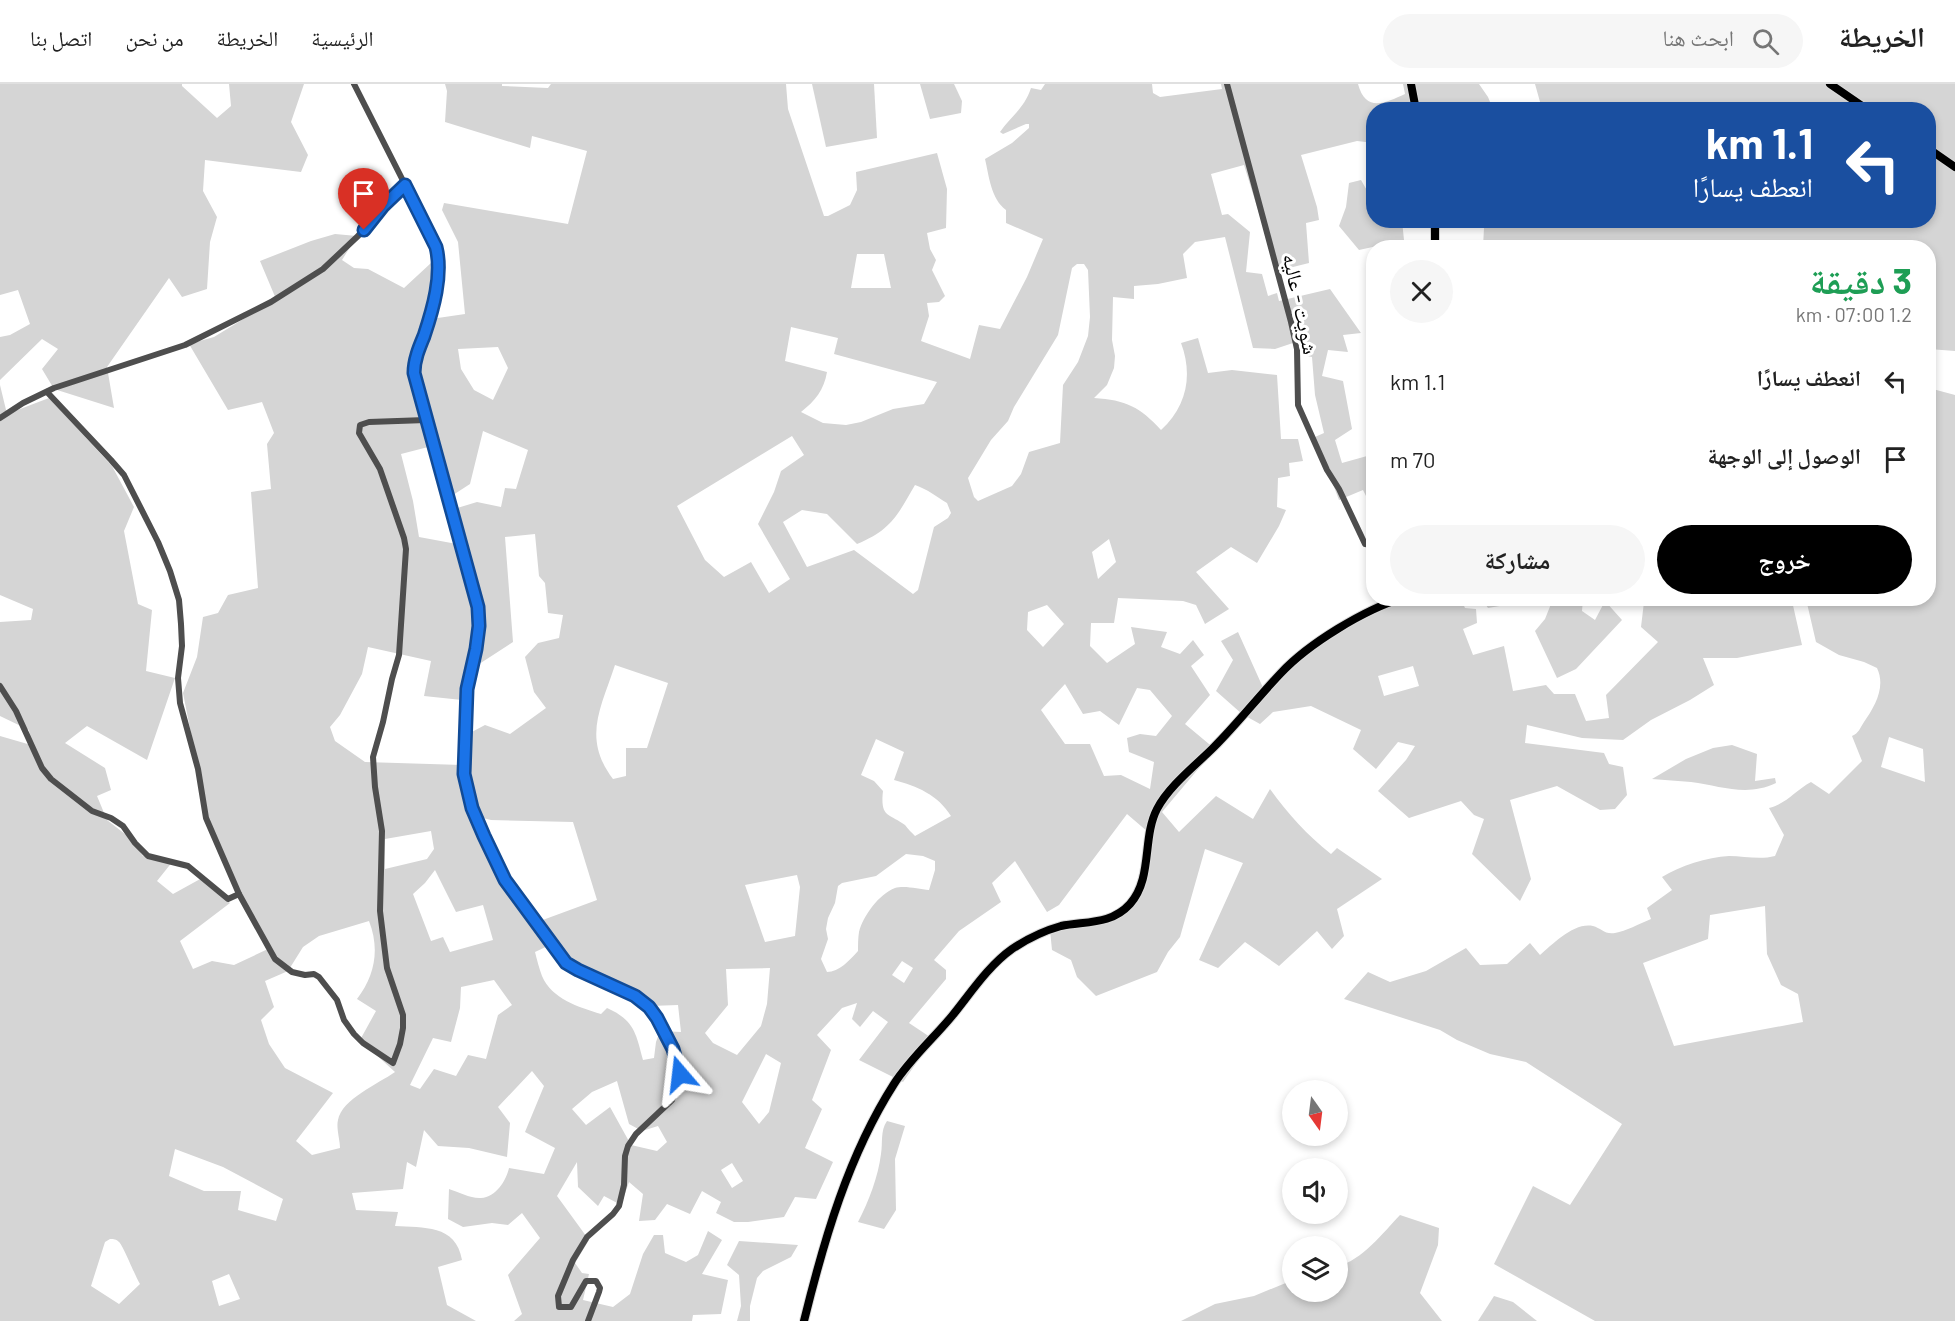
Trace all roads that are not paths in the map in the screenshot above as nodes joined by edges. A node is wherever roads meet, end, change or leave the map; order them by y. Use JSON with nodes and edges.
{"nodes":[{"id":1,"x":354,"y":84,"type":"edge"},
{"id":2,"x":1227,"y":84,"type":"edge"},
{"id":3,"x":1411,"y":84,"type":"edge"},
{"id":4,"x":1830,"y":84,"type":"edge"},
{"id":5,"x":1414,"y":102,"type":"edge"},
{"id":6,"x":1856,"y":102,"type":"edge"},
{"id":7,"x":1936,"y":154,"type":"edge"},
{"id":8,"x":1955,"y":166,"type":"edge"},
{"id":9,"x":405,"y":185,"type":"junction"},
{"id":10,"x":47,"y":392,"type":"junction"},
{"id":11,"x":0,"y":418,"type":"edge"},
{"id":12,"x":426,"y":420,"type":"junction"},
{"id":13,"x":1366,"y":544,"type":"edge"},
{"id":14,"x":1379,"y":606,"type":"edge"},
{"id":15,"x":0,"y":686,"type":"edge"},
{"id":16,"x":239,"y":894,"type":"junction"},
{"id":17,"x":588,"y":1321,"type":"edge"},
{"id":18,"x":804,"y":1321,"type":"edge"}],
"edges":[{"from":1,"to":9,"type":"street"},
{"from":2,"to":13,"type":"street","name":"شويت - عاليه"},
{"from":3,"to":5,"type":"main road"},
{"from":4,"to":6,"type":"main road"},
{"from":7,"to":8,"type":"main road"},
{"from":9,"to":10,"type":"street"},
{"from":9,"to":12,"type":"street"},
{"from":10,"to":11,"type":"street"},
{"from":10,"to":16,"type":"street"},
{"from":12,"to":16,"type":"street"},
{"from":12,"to":17,"type":"street"},
{"from":14,"to":18,"type":"main road"},
{"from":15,"to":16,"type":"street"}]}
